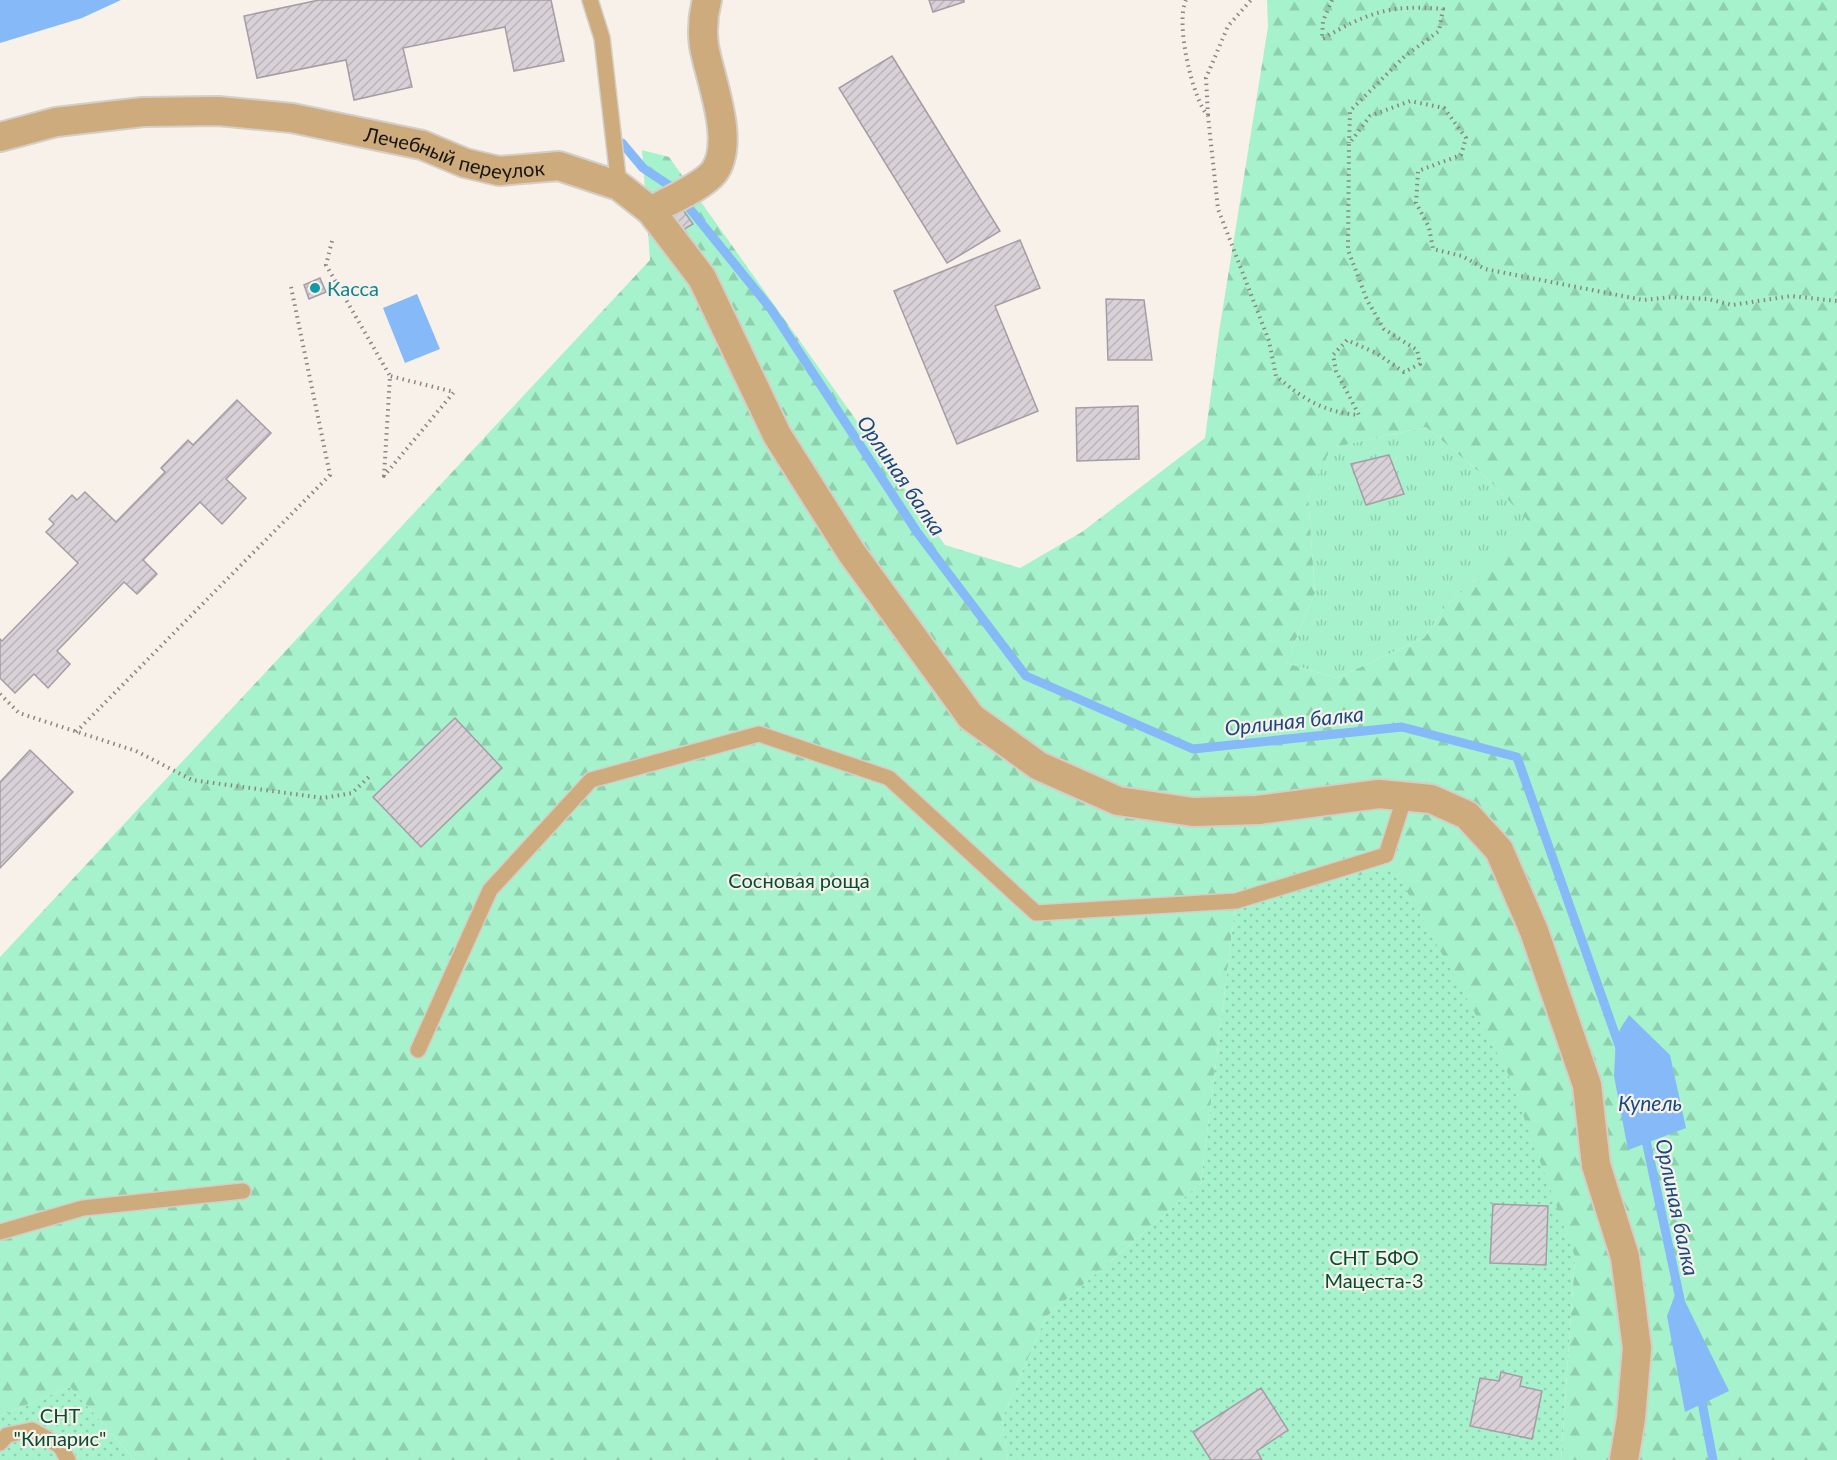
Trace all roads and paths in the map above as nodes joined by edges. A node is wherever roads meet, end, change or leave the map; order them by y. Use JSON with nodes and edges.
{"nodes":[{"id":1,"x":590,"y":0,"type":"edge"},
{"id":2,"x":707,"y":0,"type":"edge"},
{"id":3,"x":1186,"y":0,"type":"edge"},
{"id":4,"x":1251,"y":0,"type":"edge"},
{"id":5,"x":1332,"y":0,"type":"edge"},
{"id":6,"x":1208,"y":116,"type":"junction"},
{"id":7,"x":0,"y":137,"type":"edge"},
{"id":8,"x":1349,"y":144,"type":"junction"},
{"id":9,"x":619,"y":186,"type":"junction"},
{"id":10,"x":651,"y":211,"type":"junction"},
{"id":11,"x":332,"y":241,"type":"dead end"},
{"id":12,"x":291,"y":287,"type":"dead end"},
{"id":13,"x":1837,"y":301,"type":"edge"},
{"id":14,"x":390,"y":376,"type":"junction"},
{"id":15,"x":0,"y":694,"type":"edge"},
{"id":16,"x":76,"y":732,"type":"junction"},
{"id":17,"x":371,"y":775,"type":"dead end"},
{"id":18,"x":1405,"y":796,"type":"junction"},
{"id":19,"x":418,"y":1050,"type":"dead end"},
{"id":20,"x":243,"y":1191,"type":"dead end"},
{"id":21,"x":0,"y":1232,"type":"edge"},
{"id":22,"x":0,"y":1443,"type":"edge"},
{"id":23,"x":68,"y":1460,"type":"edge"},
{"id":24,"x":1624,"y":1460,"type":"edge"}],
"edges":[{"from":1,"to":9,"type":"lane"},
{"from":2,"to":10,"type":"street"},
{"from":3,"to":6,"type":"path"},
{"from":4,"to":6,"type":"path"},
{"from":5,"to":8,"type":"path"},
{"from":6,"to":8,"type":"path"},
{"from":7,"to":9,"type":"street","name":"Лечебный переулок"},
{"from":8,"to":13,"type":"path"},
{"from":9,"to":10,"type":"street","name":"Лечебный переулок"},
{"from":10,"to":18,"type":"street","name":"Лечебный переулок"},
{"from":11,"to":14,"type":"path"},
{"from":12,"to":16,"type":"path"},
{"from":14,"to":14,"type":"path"},
{"from":15,"to":16,"type":"path"},
{"from":16,"to":17,"type":"path"},
{"from":18,"to":19,"type":"lane"},
{"from":18,"to":24,"type":"street","name":"Лечебный переулок"},
{"from":20,"to":21,"type":"lane"},
{"from":22,"to":23,"type":"lane"}]}
